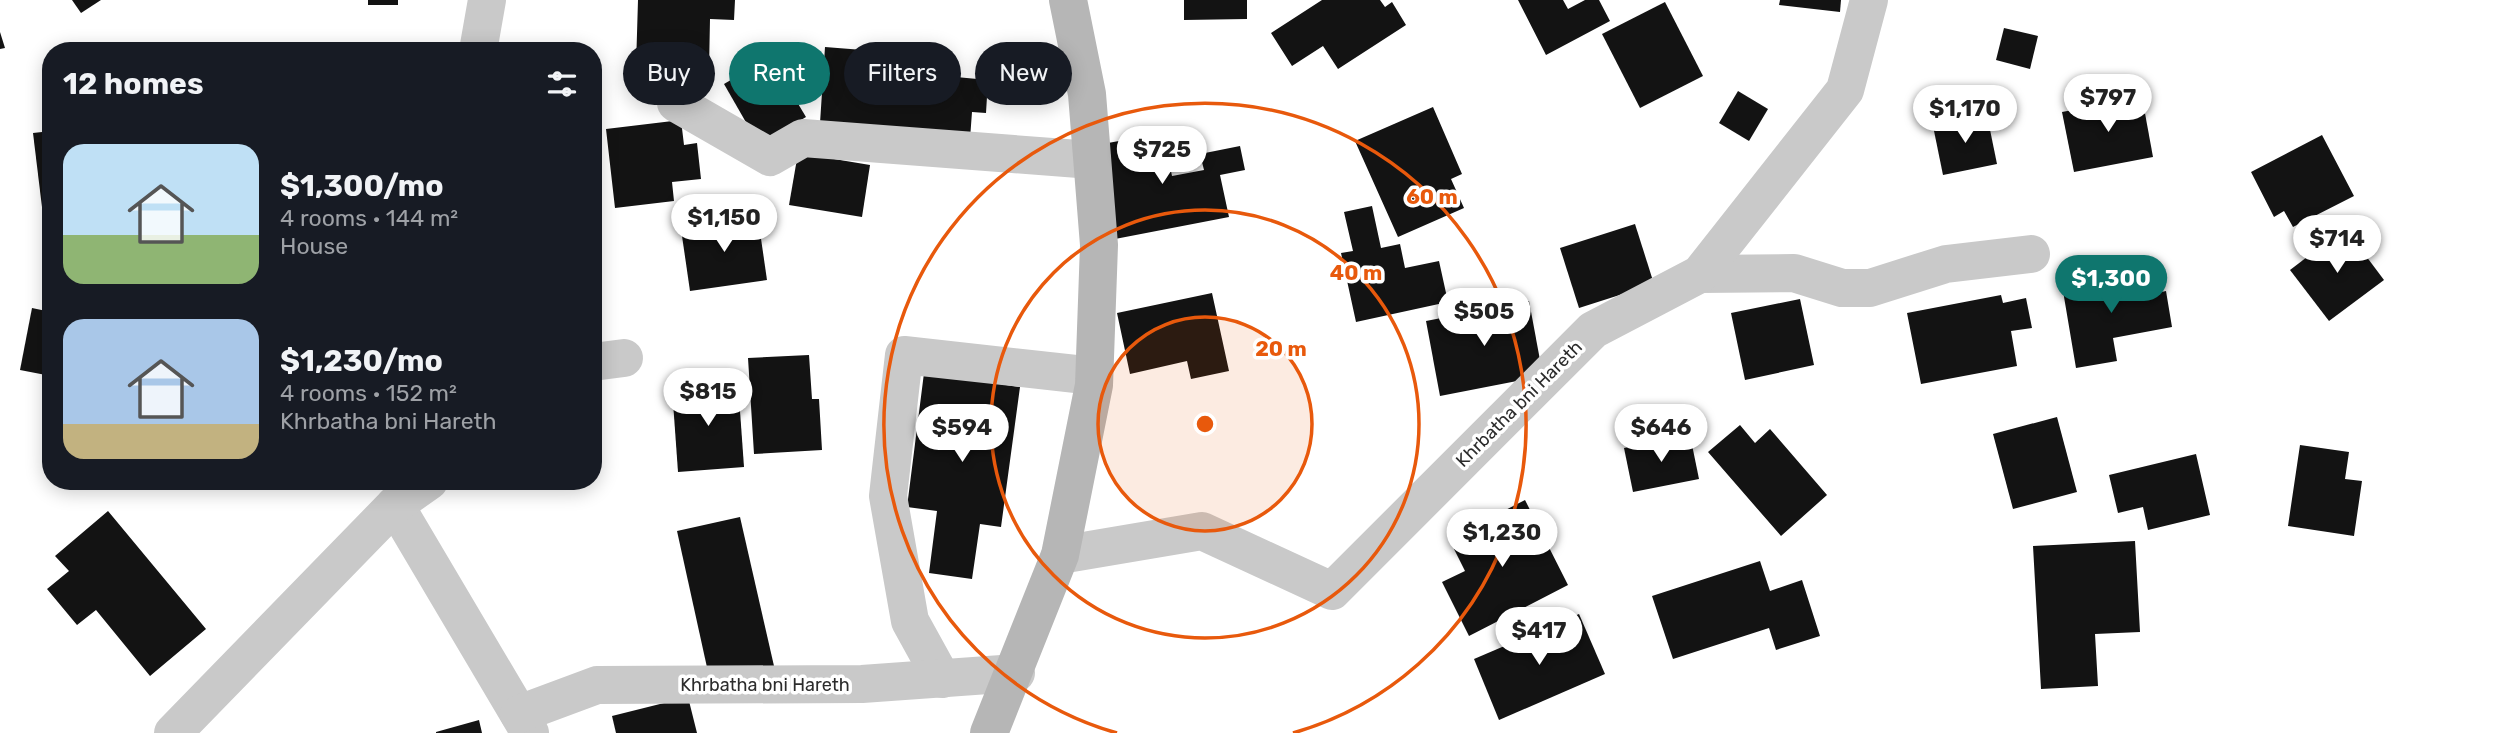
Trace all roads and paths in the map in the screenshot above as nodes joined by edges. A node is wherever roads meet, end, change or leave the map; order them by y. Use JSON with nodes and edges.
{"nodes":[{"id":1,"x":487,"y":0,"type":"edge"},
{"id":2,"x":1068,"y":0,"type":"edge"},
{"id":3,"x":1869,"y":0,"type":"edge"},
{"id":4,"x":480,"y":42,"type":"edge"},
{"id":5,"x":679,"y":105,"type":"edge"},
{"id":6,"x":1092,"y":160,"type":"junction"},
{"id":7,"x":2031,"y":254,"type":"dead end"},
{"id":8,"x":1700,"y":274,"type":"junction"},
{"id":9,"x":1094,"y":376,"type":"junction"},
{"id":10,"x":416,"y":490,"type":"edge"},
{"id":11,"x":395,"y":505,"type":"junction"},
{"id":12,"x":1060,"y":555,"type":"junction"},
{"id":13,"x":1016,"y":673,"type":"junction"},
{"id":14,"x":942,"y":678,"type":"junction"},
{"id":15,"x":524,"y":723,"type":"edge"},
{"id":16,"x":173,"y":733,"type":"edge"},
{"id":17,"x":989,"y":733,"type":"edge"}],
"edges":[{"from":1,"to":4,"type":"street"},
{"from":2,"to":6,"type":"main road"},
{"from":3,"to":8,"type":"street","name":"Khrbatha bni Hareth"},
{"from":5,"to":6,"type":"street"},
{"from":6,"to":9,"type":"main road"},
{"from":7,"to":8,"type":"street"},
{"from":8,"to":12,"type":"street","name":"Khrbatha bni Hareth"},
{"from":9,"to":12,"type":"main road"},
{"from":9,"to":14,"type":"street"},
{"from":10,"to":11,"type":"street"},
{"from":11,"to":15,"type":"street"},
{"from":11,"to":16,"type":"street"},
{"from":12,"to":13,"type":"main road"},
{"from":13,"to":14,"type":"street","name":"Khrbatha bni Hareth"},
{"from":13,"to":17,"type":"main road"},
{"from":14,"to":15,"type":"street","name":"Khrbatha bni Hareth"}]}
